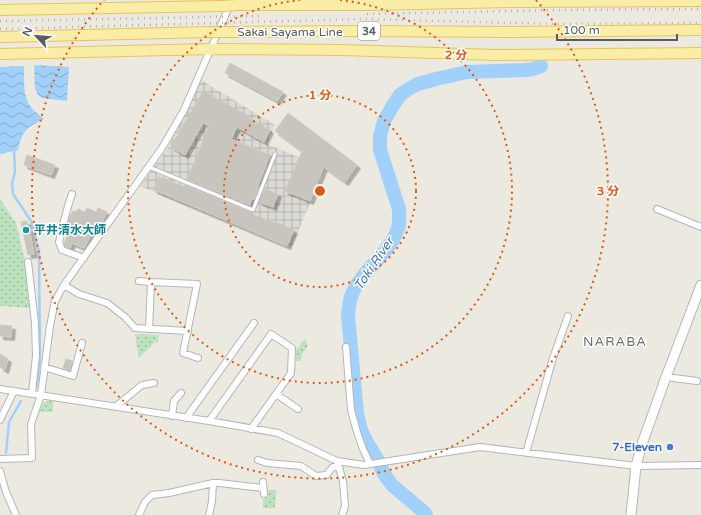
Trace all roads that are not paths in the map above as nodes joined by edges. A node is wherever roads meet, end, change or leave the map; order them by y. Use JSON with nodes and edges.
{"nodes":[{"id":1,"x":701,"y":0,"type":"edge"},
{"id":2,"x":685,"y":1,"type":"edge"},
{"id":3,"x":235,"y":2,"type":"edge"},
{"id":4,"x":0,"y":10,"type":"edge"},
{"id":5,"x":701,"y":30,"type":"edge"},
{"id":6,"x":0,"y":37,"type":"edge"},
{"id":7,"x":210,"y":49,"type":"junction"},
{"id":8,"x":701,"y":53,"type":"edge"},
{"id":9,"x":0,"y":54,"type":"edge"},
{"id":10,"x":275,"y":154,"type":"dead end"},
{"id":11,"x":148,"y":167,"type":"junction"},
{"id":12,"x":72,"y":194,"type":"dead end"},
{"id":13,"x":657,"y":209,"type":"dead end"},
{"id":14,"x":701,"y":228,"type":"edge"},
{"id":15,"x":84,"y":258,"type":"junction"},
{"id":16,"x":28,"y":262,"type":"dead end"},
{"id":17,"x":139,"y":281,"type":"dead end"},
{"id":18,"x":151,"y":282,"type":"junction"},
{"id":19,"x":64,"y":285,"type":"junction"},
{"id":20,"x":701,"y":285,"type":"edge"},
{"id":21,"x":698,"y":301,"type":"edge"},
{"id":22,"x":568,"y":316,"type":"dead end"},
{"id":23,"x":254,"y":323,"type":"dead end"},
{"id":24,"x":149,"y":329,"type":"junction"},
{"id":25,"x":188,"y":331,"type":"junction"},
{"id":26,"x":82,"y":343,"type":"dead end"},
{"id":27,"x":346,"y":347,"type":"dead end"},
{"id":28,"x":198,"y":358,"type":"dead end"},
{"id":29,"x":44,"y":367,"type":"junction"},
{"id":30,"x":666,"y":377,"type":"junction"},
{"id":31,"x":697,"y":381,"type":"dead end"},
{"id":32,"x":154,"y":383,"type":"dead end"},
{"id":33,"x":0,"y":389,"type":"edge"},
{"id":34,"x":14,"y":391,"type":"junction"},
{"id":35,"x":32,"y":393,"type":"junction"},
{"id":36,"x":181,"y":393,"type":"dead end"},
{"id":37,"x":276,"y":394,"type":"junction"},
{"id":38,"x":41,"y":395,"type":"junction"},
{"id":39,"x":115,"y":407,"type":"junction"},
{"id":40,"x":298,"y":409,"type":"dead end"},
{"id":41,"x":172,"y":416,"type":"junction"},
{"id":42,"x":186,"y":418,"type":"junction"},
{"id":43,"x":0,"y":420,"type":"edge"},
{"id":44,"x":209,"y":422,"type":"junction"},
{"id":45,"x":251,"y":429,"type":"junction"},
{"id":46,"x":526,"y":453,"type":"junction"},
{"id":47,"x":0,"y":459,"type":"edge"},
{"id":48,"x":258,"y":460,"type":"dead end"},
{"id":49,"x":371,"y":463,"type":"junction"},
{"id":50,"x":338,"y":464,"type":"junction"},
{"id":51,"x":701,"y":465,"type":"edge"},
{"id":52,"x":636,"y":466,"type":"junction"},
{"id":53,"x":0,"y":471,"type":"edge"},
{"id":54,"x":213,"y":483,"type":"junction"},
{"id":55,"x":263,"y":488,"type":"dead end"},
{"id":56,"x":16,"y":515,"type":"edge"},
{"id":57,"x":139,"y":515,"type":"edge"},
{"id":58,"x":210,"y":515,"type":"edge"},
{"id":59,"x":342,"y":515,"type":"edge"},
{"id":60,"x":631,"y":515,"type":"edge"}],
"edges":[{"from":1,"to":2,"type":"main road","number":"34"},
{"from":2,"to":3,"type":"main road","number":"34"},
{"from":3,"to":4,"type":"main road","number":"34","bridge":true},
{"from":3,"to":7,"type":"street"},
{"from":5,"to":6,"type":"main road","name":"Sakai Sayama Line","number":"34","bridge":true},
{"from":7,"to":8,"type":"main road"},
{"from":7,"to":9,"type":"main road"},
{"from":7,"to":11,"type":"street"},
{"from":10,"to":11,"type":"lane"},
{"from":11,"to":15,"type":"street"},
{"from":12,"to":15,"type":"street"},
{"from":13,"to":14,"type":"street"},
{"from":15,"to":19,"type":"street"},
{"from":16,"to":35,"type":"street"},
{"from":17,"to":18,"type":"street"},
{"from":18,"to":24,"type":"street"},
{"from":18,"to":25,"type":"street"},
{"from":19,"to":24,"type":"street"},
{"from":19,"to":29,"type":"street"},
{"from":20,"to":21,"type":"street"},
{"from":21,"to":30,"type":"street"},
{"from":22,"to":46,"type":"street"},
{"from":23,"to":42,"type":"street"},
{"from":24,"to":25,"type":"street"},
{"from":25,"to":28,"type":"street"},
{"from":26,"to":29,"type":"street"},
{"from":27,"to":49,"type":"street"},
{"from":29,"to":38,"type":"street"},
{"from":30,"to":31,"type":"street"},
{"from":30,"to":52,"type":"street"},
{"from":32,"to":39,"type":"street"},
{"from":33,"to":34,"type":"street"},
{"from":34,"to":35,"type":"street"},
{"from":34,"to":43,"type":"street"},
{"from":35,"to":38,"type":"street"},
{"from":36,"to":41,"type":"street"},
{"from":37,"to":40,"type":"street"},
{"from":37,"to":44,"type":"street"},
{"from":37,"to":45,"type":"street"},
{"from":38,"to":39,"type":"street"},
{"from":38,"to":47,"type":"street"},
{"from":39,"to":41,"type":"street"},
{"from":41,"to":42,"type":"street"},
{"from":42,"to":44,"type":"street"},
{"from":44,"to":45,"type":"street"},
{"from":45,"to":50,"type":"street"},
{"from":46,"to":49,"type":"street"},
{"from":46,"to":52,"type":"street"},
{"from":48,"to":50,"type":"street"},
{"from":49,"to":50,"type":"street"},
{"from":50,"to":59,"type":"street"},
{"from":51,"to":52,"type":"street"},
{"from":52,"to":60,"type":"street"},
{"from":53,"to":56,"type":"street"},
{"from":54,"to":55,"type":"street"},
{"from":54,"to":57,"type":"street"},
{"from":54,"to":58,"type":"street"}]}
